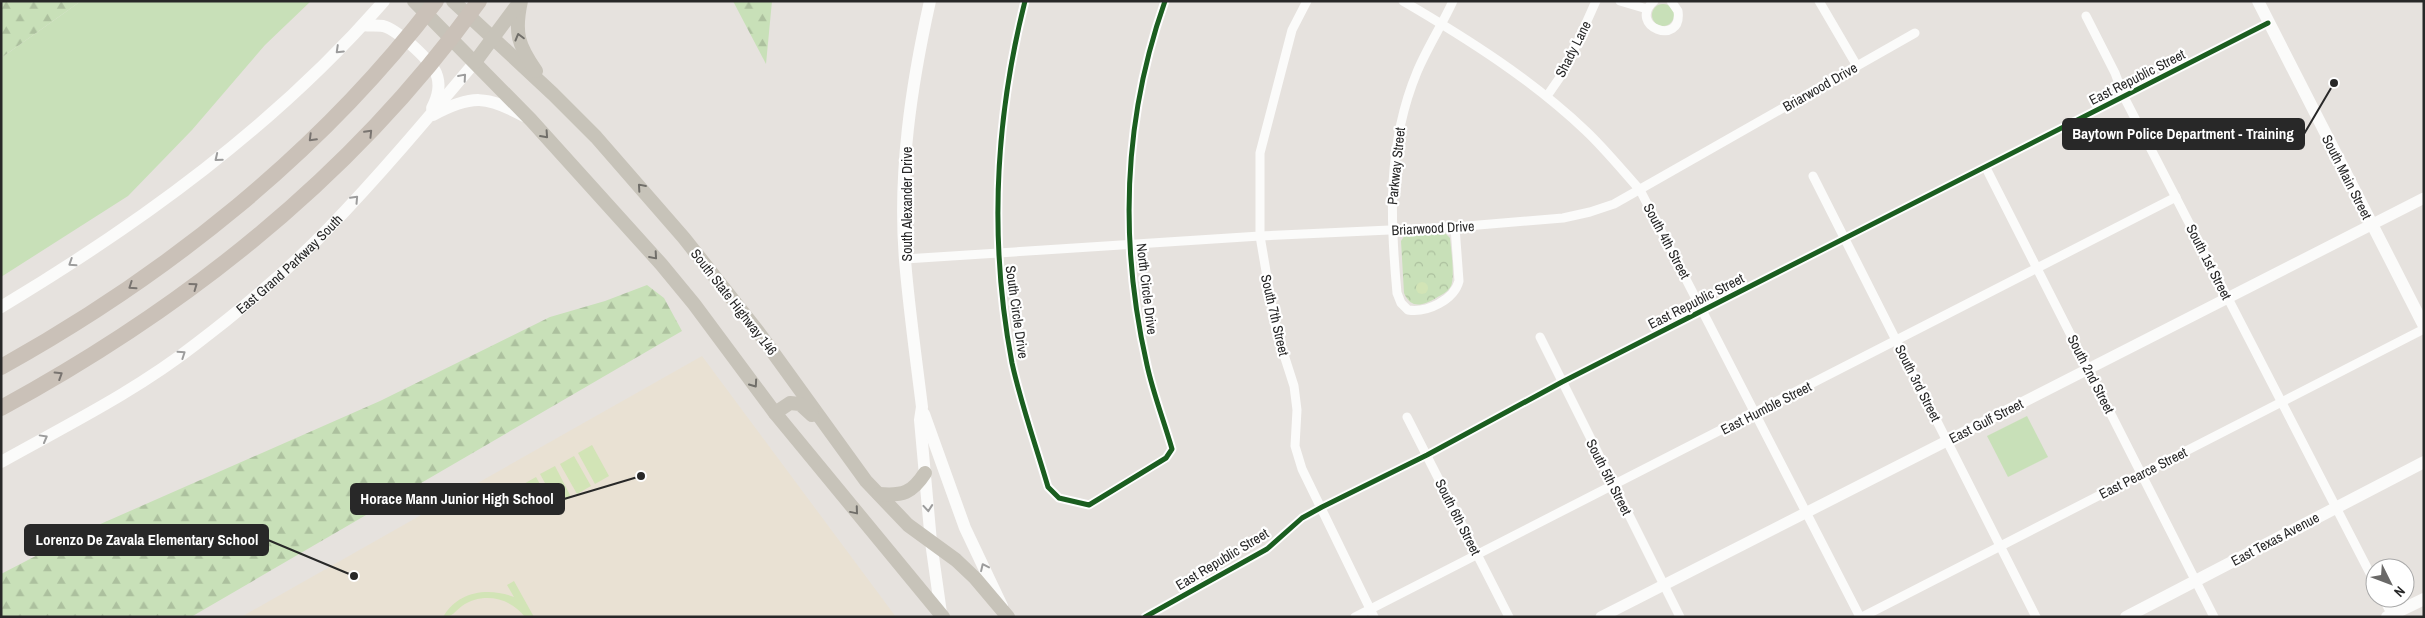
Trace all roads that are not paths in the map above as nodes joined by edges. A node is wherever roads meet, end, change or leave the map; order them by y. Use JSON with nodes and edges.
{"nodes":[{"id":1,"x":384,"y":1,"type":"edge"},
{"id":2,"x":414,"y":1,"type":"edge"},
{"id":3,"x":436,"y":1,"type":"edge"},
{"id":4,"x":453,"y":1,"type":"edge"},
{"id":5,"x":479,"y":1,"type":"edge"},
{"id":6,"x":520,"y":1,"type":"edge"},
{"id":7,"x":930,"y":1,"type":"edge"},
{"id":8,"x":1026,"y":1,"type":"edge"},
{"id":9,"x":1165,"y":1,"type":"edge"},
{"id":10,"x":1307,"y":1,"type":"edge"},
{"id":11,"x":1403,"y":1,"type":"edge"},
{"id":12,"x":1453,"y":1,"type":"edge"},
{"id":13,"x":1596,"y":1,"type":"edge"},
{"id":14,"x":1620,"y":1,"type":"edge"},
{"id":15,"x":1654,"y":1,"type":"edge"},
{"id":16,"x":1671,"y":1,"type":"edge"},
{"id":17,"x":1819,"y":1,"type":"edge"},
{"id":18,"x":2258,"y":1,"type":"edge"},
{"id":19,"x":1647,"y":9,"type":"junction"},
{"id":20,"x":2086,"y":16,"type":"dead end"},
{"id":21,"x":2268,"y":23,"type":"junction"},
{"id":22,"x":1442,"y":24,"type":"junction"},
{"id":23,"x":363,"y":25,"type":"junction"},
{"id":24,"x":1914,"y":33,"type":"dead end"},
{"id":25,"x":493,"y":38,"type":"junction"},
{"id":26,"x":475,"y":62,"type":"junction"},
{"id":27,"x":1857,"y":66,"type":"junction"},
{"id":28,"x":553,"y":94,"type":"junction"},
{"id":29,"x":1547,"y":96,"type":"junction"},
{"id":30,"x":2124,"y":97,"type":"junction"},
{"id":31,"x":427,"y":119,"type":"junction"},
{"id":32,"x":531,"y":120,"type":"junction"},
{"id":33,"x":1986,"y":168,"type":"junction"},
{"id":34,"x":1812,"y":176,"type":"dead end"},
{"id":35,"x":1640,"y":190,"type":"junction"},
{"id":36,"x":2176,"y":197,"type":"junction"},
{"id":37,"x":2424,"y":198,"type":"edge"},
{"id":38,"x":2371,"y":225,"type":"junction"},
{"id":39,"x":1455,"y":227,"type":"junction"},
{"id":40,"x":1391,"y":230,"type":"junction"},
{"id":41,"x":1260,"y":236,"type":"junction"},
{"id":42,"x":1845,"y":240,"type":"junction"},
{"id":43,"x":1129,"y":246,"type":"junction"},
{"id":44,"x":998,"y":253,"type":"junction"},
{"id":45,"x":905,"y":259,"type":"junction"},
{"id":46,"x":2037,"y":267,"type":"junction"},
{"id":47,"x":2228,"y":298,"type":"junction"},
{"id":48,"x":1,"y":307,"type":"edge"},
{"id":49,"x":1704,"y":310,"type":"junction"},
{"id":50,"x":2424,"y":328,"type":"edge"},
{"id":51,"x":1540,"y":337,"type":"dead end"},
{"id":52,"x":1896,"y":341,"type":"junction"},
{"id":53,"x":1,"y":367,"type":"edge"},
{"id":54,"x":2088,"y":369,"type":"junction"},
{"id":55,"x":1562,"y":382,"type":"junction"},
{"id":56,"x":2282,"y":402,"type":"junction"},
{"id":57,"x":922,"y":407,"type":"junction"},
{"id":58,"x":1,"y":408,"type":"edge"},
{"id":59,"x":775,"y":413,"type":"junction"},
{"id":60,"x":1755,"y":414,"type":"junction"},
{"id":61,"x":1407,"y":417,"type":"dead end"},
{"id":62,"x":831,"y":433,"type":"junction"},
{"id":63,"x":1947,"y":441,"type":"junction"},
{"id":64,"x":1426,"y":455,"type":"junction"},
{"id":65,"x":1,"y":462,"type":"edge"},
{"id":66,"x":2424,"y":462,"type":"edge"},
{"id":67,"x":925,"y":473,"type":"junction"},
{"id":68,"x":1140,"y":473,"type":"joint"},
{"id":69,"x":2142,"y":473,"type":"junction"},
{"id":70,"x":1612,"y":484,"type":"junction"},
{"id":71,"x":879,"y":494,"type":"junction"},
{"id":72,"x":1322,"y":507,"type":"junction"},
{"id":73,"x":2336,"y":507,"type":"junction"},
{"id":74,"x":1806,"y":513,"type":"junction"},
{"id":75,"x":931,"y":542,"type":"junction"},
{"id":76,"x":2001,"y":547,"type":"junction"},
{"id":77,"x":1476,"y":554,"type":"junction"},
{"id":78,"x":2365,"y":563,"type":"edge"},
{"id":79,"x":2196,"y":581,"type":"junction"},
{"id":80,"x":1663,"y":584,"type":"junction"},
{"id":81,"x":2424,"y":599,"type":"edge"},
{"id":82,"x":1372,"y":613,"type":"edge"},
{"id":83,"x":1006,"y":614,"type":"edge"},
{"id":84,"x":942,"y":615,"type":"edge"},
{"id":85,"x":2390,"y":616,"type":"edge"},
{"id":86,"x":1145,"y":617,"type":"edge"},
{"id":87,"x":1355,"y":617,"type":"edge"},
{"id":88,"x":1509,"y":617,"type":"edge"},
{"id":89,"x":1601,"y":617,"type":"edge"},
{"id":90,"x":1680,"y":617,"type":"edge"},
{"id":91,"x":1861,"y":617,"type":"edge"},
{"id":92,"x":2036,"y":617,"type":"edge"},
{"id":93,"x":2126,"y":617,"type":"edge"},
{"id":94,"x":2214,"y":617,"type":"edge"}],
"edges":[{"from":1,"to":23,"type":"main road"},
{"from":2,"to":26,"type":"main road"},
{"from":3,"to":53,"type":"highway","one_way":true},
{"from":4,"to":25,"type":"main road","name":"South State Highway 146"},
{"from":58,"to":5,"type":"highway","one_way":true},
{"from":6,"to":25,"type":"main road","name":"East Grand Parkway South"},
{"from":28,"to":6,"type":"main road","one_way":true},
{"from":7,"to":45,"type":"main road","name":"South Alexander Drive"},
{"from":8,"to":44,"type":"street","name":"South Circle Drive"},
{"from":9,"to":43,"type":"street","name":"North Circle Drive"},
{"from":10,"to":41,"type":"street","name":"South 7th Street"},
{"from":11,"to":22,"type":"street","name":"South 4th Street"},
{"from":12,"to":22,"type":"street","name":"Parkway Street"},
{"from":13,"to":29,"type":"street","name":"Shady Lane"},
{"from":14,"to":19,"type":"street"},
{"from":15,"to":19,"type":"street"},
{"from":16,"to":19,"type":"street"},
{"from":17,"to":27,"type":"street"},
{"from":18,"to":21,"type":"main road","name":"South Main Street"},
{"from":20,"to":30,"type":"street","name":"South 1st Street"},
{"from":21,"to":30,"type":"street","name":"East Republic Street"},
{"from":21,"to":38,"type":"main road","name":"South Main Street"},
{"from":22,"to":29,"type":"street","name":"South 4th Street"},
{"from":22,"to":40,"type":"street","name":"Parkway Street"},
{"from":23,"to":31,"type":"main road"},
{"from":23,"to":48,"type":"main road","one_way":true},
{"from":24,"to":27,"type":"street","name":"Briarwood Drive"},
{"from":25,"to":26,"type":"main road","name":"East Grand Parkway South"},
{"from":25,"to":28,"type":"main road","name":"South State Highway 146"},
{"from":31,"to":26,"type":"main road","name":"East Grand Parkway South","one_way":true},
{"from":26,"to":32,"type":"main road"},
{"from":27,"to":35,"type":"street","name":"Briarwood Drive"},
{"from":62,"to":28,"type":"main road","name":"South State Highway 146","one_way":true},
{"from":29,"to":35,"type":"street","name":"South 4th Street"},
{"from":30,"to":33,"type":"street","name":"East Republic Street"},
{"from":30,"to":36,"type":"street","name":"South 1st Street"},
{"from":31,"to":32,"type":"main road"},
{"from":65,"to":31,"type":"main road","name":"East Grand Parkway South","one_way":true},
{"from":32,"to":59,"type":"main road","one_way":true},
{"from":33,"to":42,"type":"street","name":"East Republic Street"},
{"from":33,"to":46,"type":"street","name":"South 2nd Street"},
{"from":34,"to":42,"type":"street","name":"South 3rd Street"},
{"from":35,"to":39,"type":"street","name":"Briarwood Drive"},
{"from":35,"to":49,"type":"street","name":"South 4th Street"},
{"from":36,"to":46,"type":"street","name":"East Humble Street"},
{"from":36,"to":47,"type":"street","name":"South 1st Street"},
{"from":37,"to":38,"type":"street","name":"East Gulf Street"},
{"from":38,"to":47,"type":"street","name":"East Gulf Street"},
{"from":38,"to":50,"type":"main road","name":"South Main Street"},
{"from":39,"to":40,"type":"street","name":"Briarwood Drive"},
{"from":39,"to":40,"type":"street","name":"Parkway Street"},
{"from":40,"to":41,"type":"street","name":"Briarwood Drive"},
{"from":41,"to":43,"type":"street","name":"Briarwood Drive"},
{"from":41,"to":72,"type":"street","name":"South 7th Street"},
{"from":42,"to":49,"type":"street","name":"East Republic Street"},
{"from":42,"to":52,"type":"street","name":"South 3rd Street"},
{"from":43,"to":44,"type":"street","name":"Briarwood Drive"},
{"from":43,"to":68,"type":"street","name":"North Circle Drive"},
{"from":44,"to":45,"type":"street","name":"Briarwood Drive"},
{"from":44,"to":68,"type":"street","name":"South Circle Drive"},
{"from":45,"to":57,"type":"main road","name":"South Alexander Drive"},
{"from":46,"to":52,"type":"street","name":"East Humble Street"},
{"from":46,"to":54,"type":"street","name":"South 2nd Street"},
{"from":47,"to":54,"type":"street","name":"East Gulf Street"},
{"from":47,"to":56,"type":"street","name":"South 1st Street"},
{"from":49,"to":55,"type":"street","name":"East Republic Street"},
{"from":49,"to":60,"type":"street","name":"South 4th Street"},
{"from":50,"to":56,"type":"street","name":"East Pearce Street"},
{"from":51,"to":55,"type":"street","name":"South 5th Street"},
{"from":52,"to":60,"type":"street","name":"East Humble Street"},
{"from":52,"to":63,"type":"street","name":"South 3rd Street"},
{"from":54,"to":63,"type":"street","name":"East Gulf Street"},
{"from":54,"to":69,"type":"street","name":"South 2nd Street"},
{"from":55,"to":64,"type":"street","name":"East Republic Street"},
{"from":55,"to":70,"type":"street","name":"South 5th Street"},
{"from":56,"to":69,"type":"street","name":"East Pearce Street"},
{"from":56,"to":73,"type":"street","name":"South 1st Street"},
{"from":57,"to":67,"type":"main road","name":"South Alexander Drive"},
{"from":83,"to":57,"type":"main road","name":"South Alexander Drive","one_way":true},
{"from":59,"to":62,"type":"main road"},
{"from":59,"to":84,"type":"main road","one_way":true},
{"from":60,"to":70,"type":"street","name":"East Humble Street"},
{"from":60,"to":74,"type":"street","name":"South 4th Street"},
{"from":61,"to":64,"type":"street","name":"South 6th Street"},
{"from":62,"to":71,"type":"main road","name":"South State Highway 146"},
{"from":63,"to":74,"type":"street","name":"East Gulf Street"},
{"from":63,"to":76,"type":"street","name":"South 3rd Street"},
{"from":64,"to":72,"type":"street","name":"East Republic Street"},
{"from":64,"to":77,"type":"street","name":"South 6th Street"},
{"from":66,"to":73,"type":"main road","name":"East Texas Avenue"},
{"from":67,"to":71,"type":"main road"},
{"from":67,"to":75,"type":"main road","name":"South Alexander Drive","one_way":true},
{"from":69,"to":76,"type":"street","name":"East Pearce Street"},
{"from":69,"to":79,"type":"street","name":"South 2nd Street"},
{"from":70,"to":77,"type":"street","name":"East Humble Street"},
{"from":70,"to":80,"type":"street","name":"South 5th Street"},
{"from":71,"to":75,"type":"main road","name":"South State Highway 146"},
{"from":72,"to":82,"type":"street","name":"South 7th Street"},
{"from":72,"to":86,"type":"street","name":"East Republic Street"},
{"from":73,"to":78,"type":"street","name":"South 1st Street"},
{"from":73,"to":79,"type":"main road","name":"East Texas Avenue"},
{"from":74,"to":80,"type":"street","name":"East Gulf Street"},
{"from":74,"to":91,"type":"street","name":"South 4th Street"},
{"from":75,"to":83,"type":"main road","name":"South State Highway 146"},
{"from":75,"to":84,"type":"main road","name":"South Alexander Drive"},
{"from":76,"to":91,"type":"street","name":"East Pearce Street"},
{"from":76,"to":92,"type":"street","name":"South 3rd Street"},
{"from":77,"to":82,"type":"street","name":"East Humble Street"},
{"from":77,"to":88,"type":"street","name":"South 6th Street"},
{"from":79,"to":93,"type":"main road","name":"East Texas Avenue"},
{"from":79,"to":94,"type":"street","name":"South 2nd Street"},
{"from":80,"to":89,"type":"street","name":"East Gulf Street"},
{"from":80,"to":90,"type":"street","name":"South 5th Street"},
{"from":81,"to":85,"type":"main road"},
{"from":82,"to":87,"type":"street","name":"East Humble Street"}]}
